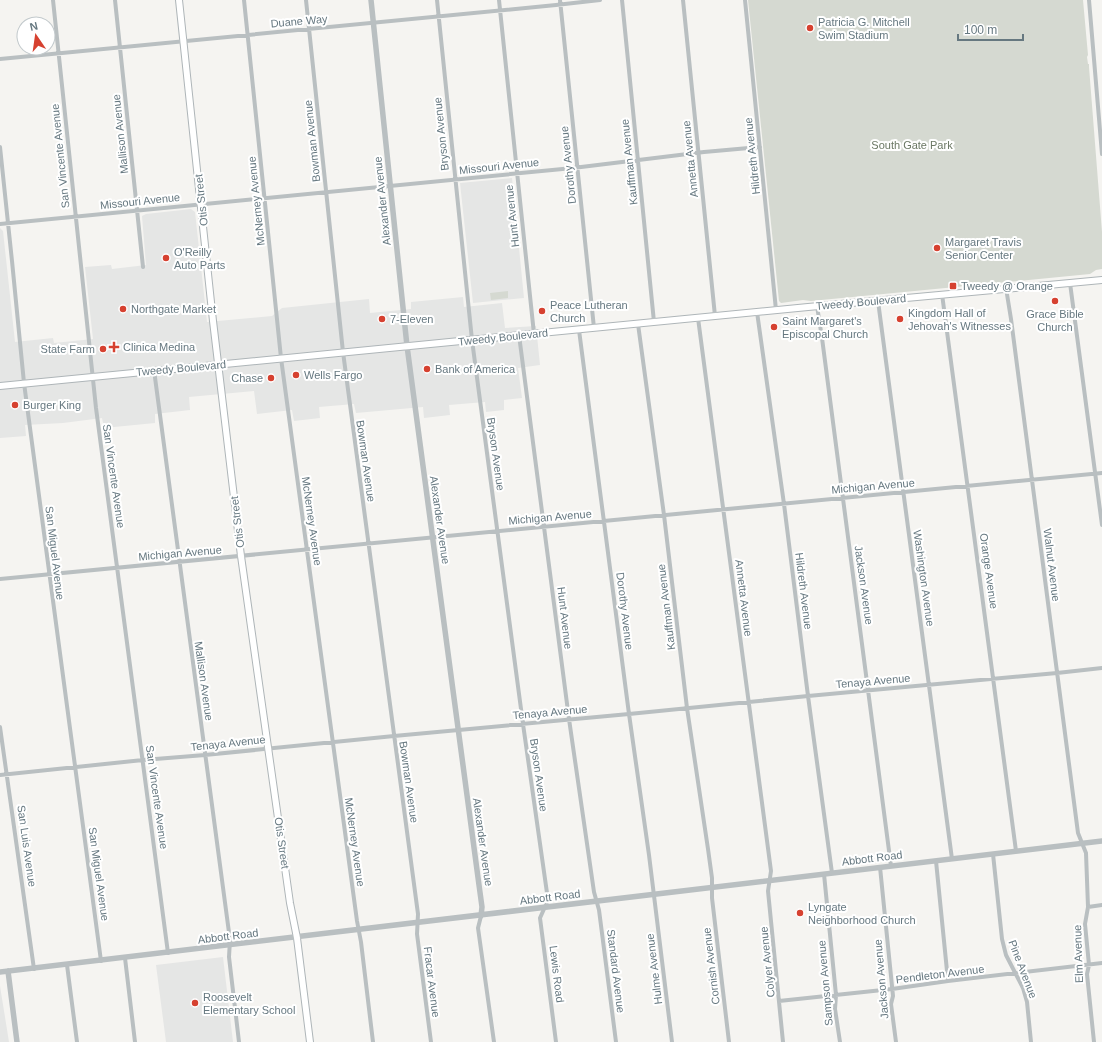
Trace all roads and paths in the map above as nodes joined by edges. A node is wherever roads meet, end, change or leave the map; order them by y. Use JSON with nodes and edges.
{"nodes":[{"id":1,"x":53,"y":0,"type":"edge"},
{"id":2,"x":115,"y":0,"type":"edge"},
{"id":3,"x":180,"y":0,"type":"edge"},
{"id":4,"x":244,"y":0,"type":"edge"},
{"id":5,"x":306,"y":0,"type":"edge"},
{"id":6,"x":371,"y":0,"type":"edge"},
{"id":7,"x":436,"y":0,"type":"edge"},
{"id":8,"x":499,"y":0,"type":"edge"},
{"id":9,"x":600,"y":0,"type":"edge"},
{"id":10,"x":622,"y":0,"type":"edge"},
{"id":11,"x":683,"y":0,"type":"edge"},
{"id":12,"x":745,"y":0,"type":"edge"},
{"id":13,"x":1089,"y":0,"type":"edge"},
{"id":14,"x":561,"y":2,"type":"edge"},
{"id":15,"x":500,"y":11,"type":"junction"},
{"id":16,"x":438,"y":17,"type":"junction"},
{"id":17,"x":374,"y":23,"type":"junction"},
{"id":18,"x":309,"y":29,"type":"junction"},
{"id":19,"x":248,"y":35,"type":"junction"},
{"id":20,"x":184,"y":41,"type":"junction"},
{"id":21,"x":120,"y":48,"type":"junction"},
{"id":22,"x":58,"y":53,"type":"junction"},
{"id":23,"x":0,"y":59,"type":"edge"},
{"id":24,"x":0,"y":147,"type":"edge"},
{"id":25,"x":760,"y":147,"type":"junction"},
{"id":26,"x":699,"y":153,"type":"junction"},
{"id":27,"x":1102,"y":154,"type":"edge"},
{"id":28,"x":638,"y":160,"type":"junction"},
{"id":29,"x":578,"y":167,"type":"junction"},
{"id":30,"x":517,"y":174,"type":"junction"},
{"id":31,"x":455,"y":180,"type":"junction"},
{"id":32,"x":391,"y":186,"type":"junction"},
{"id":33,"x":326,"y":192,"type":"junction"},
{"id":34,"x":264,"y":198,"type":"junction"},
{"id":35,"x":201,"y":204,"type":"junction"},
{"id":36,"x":137,"y":211,"type":"junction"},
{"id":37,"x":75,"y":216,"type":"junction"},
{"id":38,"x":8,"y":223,"type":"junction"},
{"id":39,"x":0,"y":224,"type":"edge"},
{"id":40,"x":143,"y":267,"type":"dead end"},
{"id":41,"x":1102,"y":280,"type":"edge"},
{"id":42,"x":1070,"y":283,"type":"junction"},
{"id":43,"x":1006,"y":288,"type":"junction"},
{"id":44,"x":942,"y":294,"type":"junction"},
{"id":45,"x":878,"y":300,"type":"junction"},
{"id":46,"x":817,"y":306,"type":"junction"},
{"id":47,"x":776,"y":310,"type":"junction"},
{"id":48,"x":757,"y":312,"type":"junction"},
{"id":49,"x":715,"y":316,"type":"junction"},
{"id":50,"x":698,"y":318,"type":"junction"},
{"id":51,"x":654,"y":322,"type":"junction"},
{"id":52,"x":638,"y":324,"type":"junction"},
{"id":53,"x":594,"y":328,"type":"junction"},
{"id":54,"x":579,"y":330,"type":"junction"},
{"id":55,"x":534,"y":334,"type":"junction"},
{"id":56,"x":519,"y":336,"type":"junction"},
{"id":57,"x":472,"y":340,"type":"junction"},
{"id":58,"x":407,"y":346,"type":"junction"},
{"id":59,"x":343,"y":352,"type":"junction"},
{"id":60,"x":281,"y":358,"type":"junction"},
{"id":61,"x":218,"y":364,"type":"junction"},
{"id":62,"x":154,"y":370,"type":"junction"},
{"id":63,"x":92,"y":377,"type":"junction"},
{"id":64,"x":24,"y":383,"type":"junction"},
{"id":65,"x":0,"y":386,"type":"edge"},
{"id":66,"x":1102,"y":473,"type":"edge"},
{"id":67,"x":1095,"y":474,"type":"junction"},
{"id":68,"x":1032,"y":480,"type":"junction"},
{"id":69,"x":968,"y":486,"type":"junction"},
{"id":70,"x":903,"y":492,"type":"junction"},
{"id":71,"x":843,"y":498,"type":"junction"},
{"id":72,"x":784,"y":504,"type":"junction"},
{"id":73,"x":724,"y":510,"type":"junction"},
{"id":74,"x":664,"y":515,"type":"junction"},
{"id":75,"x":605,"y":521,"type":"junction"},
{"id":76,"x":1102,"y":524,"type":"edge"},
{"id":77,"x":544,"y":527,"type":"junction"},
{"id":78,"x":497,"y":531,"type":"junction"},
{"id":79,"x":433,"y":538,"type":"junction"},
{"id":80,"x":368,"y":544,"type":"junction"},
{"id":81,"x":306,"y":550,"type":"junction"},
{"id":82,"x":242,"y":556,"type":"junction"},
{"id":83,"x":179,"y":562,"type":"junction"},
{"id":84,"x":117,"y":568,"type":"junction"},
{"id":85,"x":49,"y":574,"type":"junction"},
{"id":86,"x":0,"y":579,"type":"edge"},
{"id":87,"x":1102,"y":668,"type":"edge"},
{"id":88,"x":1057,"y":673,"type":"junction"},
{"id":89,"x":994,"y":679,"type":"junction"},
{"id":90,"x":929,"y":685,"type":"junction"},
{"id":91,"x":869,"y":690,"type":"junction"},
{"id":92,"x":808,"y":696,"type":"junction"},
{"id":93,"x":748,"y":702,"type":"junction"},
{"id":94,"x":687,"y":708,"type":"junction"},
{"id":95,"x":629,"y":714,"type":"junction"},
{"id":96,"x":569,"y":719,"type":"junction"},
{"id":97,"x":523,"y":724,"type":"junction"},
{"id":98,"x":0,"y":727,"type":"edge"},
{"id":99,"x":458,"y":730,"type":"junction"},
{"id":100,"x":394,"y":736,"type":"junction"},
{"id":101,"x":332,"y":742,"type":"junction"},
{"id":102,"x":269,"y":748,"type":"junction"},
{"id":103,"x":205,"y":755,"type":"junction"},
{"id":104,"x":143,"y":760,"type":"junction"},
{"id":105,"x":75,"y":767,"type":"junction"},
{"id":106,"x":6,"y":774,"type":"junction"},
{"id":107,"x":0,"y":775,"type":"edge"},
{"id":108,"x":1102,"y":841,"type":"edge"},
{"id":109,"x":1082,"y":843,"type":"junction"},
{"id":110,"x":1016,"y":851,"type":"junction"},
{"id":111,"x":993,"y":854,"type":"junction"},
{"id":112,"x":952,"y":859,"type":"junction"},
{"id":113,"x":936,"y":861,"type":"junction"},
{"id":114,"x":891,"y":866,"type":"junction"},
{"id":115,"x":880,"y":868,"type":"junction"},
{"id":116,"x":832,"y":873,"type":"junction"},
{"id":117,"x":824,"y":874,"type":"junction"},
{"id":118,"x":770,"y":881,"type":"junction"},
{"id":119,"x":712,"y":888,"type":"junction"},
{"id":120,"x":654,"y":895,"type":"junction"},
{"id":121,"x":597,"y":902,"type":"junction"},
{"id":122,"x":1102,"y":905,"type":"edge"},
{"id":123,"x":1088,"y":907,"type":"junction"},
{"id":124,"x":544,"y":908,"type":"junction"},
{"id":125,"x":481,"y":916,"type":"junction"},
{"id":126,"x":418,"y":923,"type":"junction"},
{"id":127,"x":359,"y":930,"type":"junction"},
{"id":128,"x":297,"y":938,"type":"junction"},
{"id":129,"x":230,"y":946,"type":"junction"},
{"id":130,"x":168,"y":953,"type":"junction"},
{"id":131,"x":125,"y":958,"type":"junction"},
{"id":132,"x":101,"y":961,"type":"junction"},
{"id":133,"x":1102,"y":963,"type":"edge"},
{"id":134,"x":68,"y":964,"type":"junction"},
{"id":135,"x":1089,"y":965,"type":"junction"},
{"id":136,"x":34,"y":968,"type":"junction"},
{"id":137,"x":0,"y":972,"type":"edge"},
{"id":138,"x":8,"y":972,"type":"junction"},
{"id":139,"x":1015,"y":973,"type":"junction"},
{"id":140,"x":948,"y":981,"type":"junction"},
{"id":141,"x":892,"y":989,"type":"junction"},
{"id":142,"x":836,"y":995,"type":"junction"},
{"id":143,"x":780,"y":1001,"type":"junction"},
{"id":144,"x":17,"y":1042,"type":"edge"},
{"id":145,"x":77,"y":1042,"type":"edge"},
{"id":146,"x":135,"y":1042,"type":"edge"},
{"id":147,"x":239,"y":1042,"type":"edge"},
{"id":148,"x":310,"y":1042,"type":"edge"},
{"id":149,"x":373,"y":1042,"type":"edge"},
{"id":150,"x":431,"y":1042,"type":"edge"},
{"id":151,"x":494,"y":1042,"type":"edge"},
{"id":152,"x":556,"y":1042,"type":"edge"},
{"id":153,"x":616,"y":1042,"type":"edge"},
{"id":154,"x":672,"y":1042,"type":"edge"},
{"id":155,"x":729,"y":1042,"type":"edge"},
{"id":156,"x":784,"y":1042,"type":"edge"},
{"id":157,"x":840,"y":1042,"type":"edge"},
{"id":158,"x":896,"y":1042,"type":"edge"},
{"id":159,"x":1031,"y":1042,"type":"edge"},
{"id":160,"x":1094,"y":1042,"type":"edge"}],
"edges":[{"from":1,"to":22,"type":"street","name":"San Vincente Avenue"},
{"from":2,"to":21,"type":"street","name":"Mallison Avenue"},
{"from":3,"to":20,"type":"main road","name":"Otis Street"},
{"from":4,"to":19,"type":"street","name":"McNerney Avenue"},
{"from":5,"to":18,"type":"street","name":"Bowman Avenue"},
{"from":6,"to":17,"type":"street","name":"Alexander Avenue"},
{"from":7,"to":16,"type":"street","name":"Bryson Avenue"},
{"from":8,"to":15,"type":"street","name":"Hunt Avenue"},
{"from":9,"to":14,"type":"street","name":"Duane Way"},
{"from":10,"to":28,"type":"street","name":"Kauffman Avenue"},
{"from":11,"to":26,"type":"street","name":"Annetta Avenue"},
{"from":12,"to":25,"type":"street","name":"Hildreth Avenue"},
{"from":13,"to":27,"type":"street"},
{"from":14,"to":15,"type":"street","name":"Duane Way"},
{"from":14,"to":29,"type":"street","name":"Dorothy Avenue"},
{"from":15,"to":16,"type":"street","name":"Duane Way"},
{"from":15,"to":30,"type":"street","name":"Hunt Avenue"},
{"from":16,"to":17,"type":"street","name":"Duane Way"},
{"from":16,"to":31,"type":"street","name":"Bryson Avenue"},
{"from":17,"to":18,"type":"street","name":"Duane Way"},
{"from":17,"to":32,"type":"street","name":"Alexander Avenue"},
{"from":18,"to":19,"type":"street","name":"Duane Way"},
{"from":18,"to":33,"type":"street","name":"Bowman Avenue"},
{"from":19,"to":20,"type":"street","name":"Duane Way"},
{"from":19,"to":34,"type":"street","name":"McNerney Avenue"},
{"from":20,"to":21,"type":"street","name":"Duane Way"},
{"from":20,"to":35,"type":"main road","name":"Otis Street"},
{"from":21,"to":22,"type":"street","name":"Duane Way"},
{"from":21,"to":36,"type":"street","name":"Mallison Avenue"},
{"from":22,"to":23,"type":"street","name":"Duane Way"},
{"from":22,"to":37,"type":"street","name":"San Vincente Avenue"},
{"from":24,"to":38,"type":"street","name":"San Miguel Avenue"},
{"from":25,"to":26,"type":"street","name":"Missouri Avenue"},
{"from":25,"to":47,"type":"street","name":"Hildreth Avenue"},
{"from":26,"to":28,"type":"street","name":"Missouri Avenue"},
{"from":26,"to":49,"type":"street","name":"Annetta Avenue"},
{"from":28,"to":29,"type":"street","name":"Missouri Avenue"},
{"from":28,"to":51,"type":"street","name":"Kauffman Avenue"},
{"from":29,"to":30,"type":"street","name":"Missouri Avenue"},
{"from":29,"to":53,"type":"street","name":"Dorothy Avenue"},
{"from":30,"to":31,"type":"street","name":"Missouri Avenue"},
{"from":30,"to":55,"type":"street","name":"Hunt Avenue"},
{"from":31,"to":32,"type":"street","name":"Missouri Avenue"},
{"from":31,"to":57,"type":"street","name":"Bryson Avenue"},
{"from":32,"to":33,"type":"street","name":"Missouri Avenue"},
{"from":32,"to":58,"type":"street","name":"Alexander Avenue"},
{"from":33,"to":34,"type":"street","name":"Missouri Avenue"},
{"from":33,"to":59,"type":"street","name":"Bowman Avenue"},
{"from":34,"to":35,"type":"street","name":"Missouri Avenue"},
{"from":34,"to":60,"type":"street","name":"McNerney Avenue"},
{"from":35,"to":36,"type":"street","name":"Missouri Avenue"},
{"from":35,"to":61,"type":"main road","name":"Otis Street"},
{"from":36,"to":37,"type":"street","name":"Missouri Avenue"},
{"from":36,"to":40,"type":"street","name":"Mallison Avenue"},
{"from":37,"to":38,"type":"street","name":"Missouri Avenue"},
{"from":37,"to":63,"type":"street","name":"San Vincente Avenue"},
{"from":38,"to":39,"type":"street","name":"Missouri Avenue"},
{"from":38,"to":64,"type":"street","name":"San Miguel Avenue"},
{"from":41,"to":42,"type":"main road","name":"Tweedy Boulevard"},
{"from":42,"to":43,"type":"main road","name":"Tweedy Boulevard"},
{"from":42,"to":67,"type":"street"},
{"from":43,"to":44,"type":"main road","name":"Tweedy Boulevard"},
{"from":43,"to":68,"type":"street","name":"Walnut Avenue"},
{"from":44,"to":45,"type":"main road","name":"Tweedy Boulevard"},
{"from":44,"to":69,"type":"street","name":"Orange Avenue"},
{"from":45,"to":46,"type":"main road","name":"Tweedy Boulevard"},
{"from":45,"to":70,"type":"street","name":"Washington Avenue"},
{"from":46,"to":47,"type":"main road","name":"Tweedy Boulevard"},
{"from":46,"to":71,"type":"street","name":"Jackson Avenue"},
{"from":47,"to":48,"type":"main road","name":"Tweedy Boulevard"},
{"from":48,"to":49,"type":"main road","name":"Tweedy Boulevard"},
{"from":48,"to":72,"type":"street","name":"Hildreth Avenue"},
{"from":49,"to":50,"type":"main road","name":"Tweedy Boulevard"},
{"from":50,"to":51,"type":"main road","name":"Tweedy Boulevard"},
{"from":50,"to":73,"type":"street","name":"Annetta Avenue"},
{"from":51,"to":52,"type":"main road","name":"Tweedy Boulevard"},
{"from":52,"to":53,"type":"main road","name":"Tweedy Boulevard"},
{"from":52,"to":74,"type":"street","name":"Kauffman Avenue"},
{"from":53,"to":54,"type":"main road","name":"Tweedy Boulevard"},
{"from":54,"to":55,"type":"main road","name":"Tweedy Boulevard"},
{"from":54,"to":75,"type":"street","name":"Dorothy Avenue"},
{"from":55,"to":56,"type":"main road","name":"Tweedy Boulevard"},
{"from":56,"to":57,"type":"main road","name":"Tweedy Boulevard"},
{"from":56,"to":77,"type":"street","name":"Hunt Avenue"},
{"from":57,"to":58,"type":"main road","name":"Tweedy Boulevard"},
{"from":57,"to":78,"type":"street","name":"Bryson Avenue"},
{"from":58,"to":59,"type":"main road","name":"Tweedy Boulevard"},
{"from":58,"to":79,"type":"street","name":"Alexander Avenue"},
{"from":59,"to":60,"type":"main road","name":"Tweedy Boulevard"},
{"from":59,"to":80,"type":"street","name":"Bowman Avenue"},
{"from":60,"to":61,"type":"main road","name":"Tweedy Boulevard"},
{"from":60,"to":81,"type":"street","name":"McNerney Avenue"},
{"from":61,"to":62,"type":"main road","name":"Tweedy Boulevard"},
{"from":61,"to":82,"type":"main road","name":"Otis Street"},
{"from":62,"to":63,"type":"main road","name":"Tweedy Boulevard"},
{"from":62,"to":83,"type":"street","name":"Mallison Avenue"},
{"from":63,"to":64,"type":"main road","name":"Tweedy Boulevard"},
{"from":63,"to":84,"type":"street","name":"San Vincente Avenue"},
{"from":64,"to":65,"type":"main road","name":"Tweedy Boulevard"},
{"from":64,"to":85,"type":"street","name":"San Miguel Avenue"},
{"from":66,"to":67,"type":"street","name":"Michigan Avenue"},
{"from":67,"to":68,"type":"street","name":"Michigan Avenue"},
{"from":67,"to":76,"type":"street"},
{"from":68,"to":69,"type":"street","name":"Michigan Avenue"},
{"from":68,"to":88,"type":"street","name":"Walnut Avenue"},
{"from":69,"to":70,"type":"street","name":"Michigan Avenue"},
{"from":69,"to":89,"type":"street","name":"Orange Avenue"},
{"from":70,"to":71,"type":"street","name":"Michigan Avenue"},
{"from":70,"to":90,"type":"street","name":"Washington Avenue"},
{"from":71,"to":72,"type":"street","name":"Michigan Avenue"},
{"from":71,"to":91,"type":"street","name":"Jackson Avenue"},
{"from":72,"to":73,"type":"street","name":"Michigan Avenue"},
{"from":72,"to":92,"type":"street","name":"Hildreth Avenue"},
{"from":73,"to":74,"type":"street","name":"Michigan Avenue"},
{"from":73,"to":93,"type":"street","name":"Annetta Avenue"},
{"from":74,"to":75,"type":"street","name":"Michigan Avenue"},
{"from":74,"to":94,"type":"street","name":"Kauffman Avenue"},
{"from":75,"to":77,"type":"street","name":"Michigan Avenue"},
{"from":75,"to":95,"type":"street","name":"Dorothy Avenue"},
{"from":77,"to":78,"type":"street","name":"Michigan Avenue"},
{"from":77,"to":96,"type":"street","name":"Hunt Avenue"},
{"from":78,"to":79,"type":"street","name":"Michigan Avenue"},
{"from":78,"to":97,"type":"street","name":"Bryson Avenue"},
{"from":79,"to":80,"type":"street","name":"Michigan Avenue"},
{"from":79,"to":99,"type":"street","name":"Alexander Avenue"},
{"from":80,"to":81,"type":"street","name":"Michigan Avenue"},
{"from":80,"to":100,"type":"street","name":"Bowman Avenue"},
{"from":81,"to":82,"type":"street","name":"Michigan Avenue"},
{"from":81,"to":101,"type":"street","name":"McNerney Avenue"},
{"from":82,"to":83,"type":"street","name":"Michigan Avenue"},
{"from":82,"to":102,"type":"main road","name":"Otis Street"},
{"from":83,"to":84,"type":"street","name":"Michigan Avenue"},
{"from":83,"to":103,"type":"street","name":"Mallison Avenue"},
{"from":84,"to":85,"type":"street","name":"Michigan Avenue"},
{"from":84,"to":104,"type":"street","name":"San Vincente Avenue"},
{"from":85,"to":86,"type":"street","name":"Michigan Avenue"},
{"from":85,"to":105,"type":"street","name":"San Miguel Avenue"},
{"from":87,"to":88,"type":"street","name":"Tenaya Avenue"},
{"from":88,"to":89,"type":"street","name":"Tenaya Avenue"},
{"from":88,"to":109,"type":"street","name":"Walnut Avenue"},
{"from":89,"to":90,"type":"street","name":"Tenaya Avenue"},
{"from":89,"to":110,"type":"street","name":"Orange Avenue"},
{"from":90,"to":91,"type":"street","name":"Tenaya Avenue"},
{"from":90,"to":112,"type":"street","name":"Washington Avenue"},
{"from":91,"to":92,"type":"street","name":"Tenaya Avenue"},
{"from":91,"to":114,"type":"street","name":"Jackson Avenue"},
{"from":92,"to":93,"type":"street","name":"Tenaya Avenue"},
{"from":92,"to":116,"type":"street","name":"Hildreth Avenue"},
{"from":93,"to":94,"type":"street","name":"Tenaya Avenue"},
{"from":93,"to":118,"type":"street","name":"Annetta Avenue"},
{"from":94,"to":95,"type":"street","name":"Tenaya Avenue"},
{"from":94,"to":119,"type":"street","name":"Kauffman Avenue"},
{"from":95,"to":96,"type":"street","name":"Tenaya Avenue"},
{"from":95,"to":120,"type":"street","name":"Dorothy Avenue"},
{"from":96,"to":97,"type":"street","name":"Tenaya Avenue"},
{"from":96,"to":121,"type":"street","name":"Hunt Avenue"},
{"from":97,"to":99,"type":"street","name":"Tenaya Avenue"},
{"from":97,"to":124,"type":"street","name":"Bryson Avenue"},
{"from":98,"to":106,"type":"street","name":"San Luis Avenue"},
{"from":99,"to":100,"type":"street","name":"Tenaya Avenue"},
{"from":99,"to":125,"type":"street","name":"Alexander Avenue"},
{"from":100,"to":101,"type":"street","name":"Tenaya Avenue"},
{"from":100,"to":126,"type":"street","name":"Bowman Avenue"},
{"from":101,"to":102,"type":"street","name":"Tenaya Avenue"},
{"from":101,"to":127,"type":"street","name":"McNerney Avenue"},
{"from":102,"to":103,"type":"street","name":"Tenaya Avenue"},
{"from":102,"to":128,"type":"main road","name":"Otis Street"},
{"from":103,"to":104,"type":"street","name":"Tenaya Avenue"},
{"from":103,"to":129,"type":"street","name":"Mallison Avenue"},
{"from":104,"to":105,"type":"street","name":"Tenaya Avenue"},
{"from":104,"to":130,"type":"street","name":"San Vincente Avenue"},
{"from":105,"to":106,"type":"street","name":"Tenaya Avenue"},
{"from":105,"to":132,"type":"street","name":"San Miguel Avenue"},
{"from":106,"to":107,"type":"street","name":"Tenaya Avenue"},
{"from":106,"to":136,"type":"street","name":"San Luis Avenue"},
{"from":108,"to":109,"type":"street","name":"Abbott Road"},
{"from":109,"to":110,"type":"street","name":"Abbott Road"},
{"from":109,"to":123,"type":"street","name":"Elm Avenue"},
{"from":110,"to":111,"type":"street","name":"Abbott Road"},
{"from":111,"to":112,"type":"street","name":"Abbott Road"},
{"from":111,"to":139,"type":"street","name":"Pine Avenue"},
{"from":112,"to":113,"type":"street","name":"Abbott Road"},
{"from":113,"to":114,"type":"street","name":"Abbott Road"},
{"from":113,"to":140,"type":"street"},
{"from":114,"to":115,"type":"street","name":"Abbott Road"},
{"from":115,"to":116,"type":"street","name":"Abbott Road"},
{"from":115,"to":141,"type":"street","name":"Jackson Avenue"},
{"from":116,"to":117,"type":"street","name":"Abbott Road"},
{"from":117,"to":118,"type":"street","name":"Abbott Road"},
{"from":117,"to":142,"type":"street","name":"Sampson Avenue"},
{"from":118,"to":119,"type":"street","name":"Abbott Road"},
{"from":118,"to":143,"type":"street","name":"Colyer Avenue"},
{"from":119,"to":120,"type":"street","name":"Abbott Road"},
{"from":119,"to":155,"type":"street","name":"Cornish Avenue"},
{"from":120,"to":121,"type":"street","name":"Abbott Road"},
{"from":120,"to":154,"type":"street","name":"Hulme Avenue"},
{"from":121,"to":124,"type":"street","name":"Abbott Road"},
{"from":121,"to":153,"type":"street","name":"Standard Avenue"},
{"from":122,"to":123,"type":"street"},
{"from":123,"to":135,"type":"street","name":"Elm Avenue"},
{"from":124,"to":125,"type":"street","name":"Abbott Road"},
{"from":124,"to":152,"type":"street","name":"Lewis Road"},
{"from":125,"to":126,"type":"street","name":"Abbott Road"},
{"from":125,"to":151,"type":"street","name":"Alexander Avenue"},
{"from":126,"to":127,"type":"street","name":"Abbott Road"},
{"from":126,"to":150,"type":"street","name":"Fracar Avenue"},
{"from":127,"to":128,"type":"street","name":"Abbott Road"},
{"from":127,"to":149,"type":"street","name":"McNerney Avenue"},
{"from":128,"to":129,"type":"street","name":"Abbott Road"},
{"from":128,"to":148,"type":"main road","name":"Otis Street"},
{"from":129,"to":130,"type":"street","name":"Abbott Road"},
{"from":129,"to":147,"type":"street","name":"Mallison Avenue"},
{"from":130,"to":131,"type":"street","name":"Abbott Road"},
{"from":131,"to":132,"type":"street","name":"Abbott Road"},
{"from":131,"to":146,"type":"street"},
{"from":132,"to":134,"type":"street","name":"Abbott Road"},
{"from":133,"to":135,"type":"street","name":"Pendleton Avenue"},
{"from":134,"to":136,"type":"street","name":"Abbott Road"},
{"from":134,"to":145,"type":"street"},
{"from":135,"to":139,"type":"street","name":"Pendleton Avenue"},
{"from":135,"to":160,"type":"street","name":"Elm Avenue"},
{"from":136,"to":138,"type":"street","name":"Abbott Road"},
{"from":137,"to":138,"type":"street","name":"Abbott Road"},
{"from":138,"to":144,"type":"street"},
{"from":139,"to":140,"type":"street","name":"Pendleton Avenue"},
{"from":139,"to":159,"type":"street","name":"Pine Avenue"},
{"from":140,"to":141,"type":"street","name":"Pendleton Avenue"},
{"from":141,"to":142,"type":"street","name":"Pendleton Avenue"},
{"from":141,"to":158,"type":"street","name":"Jackson Avenue"},
{"from":142,"to":143,"type":"street","name":"Pendleton Avenue"},
{"from":142,"to":157,"type":"street","name":"Sampson Avenue"},
{"from":143,"to":156,"type":"street","name":"Colyer Avenue"}]}
